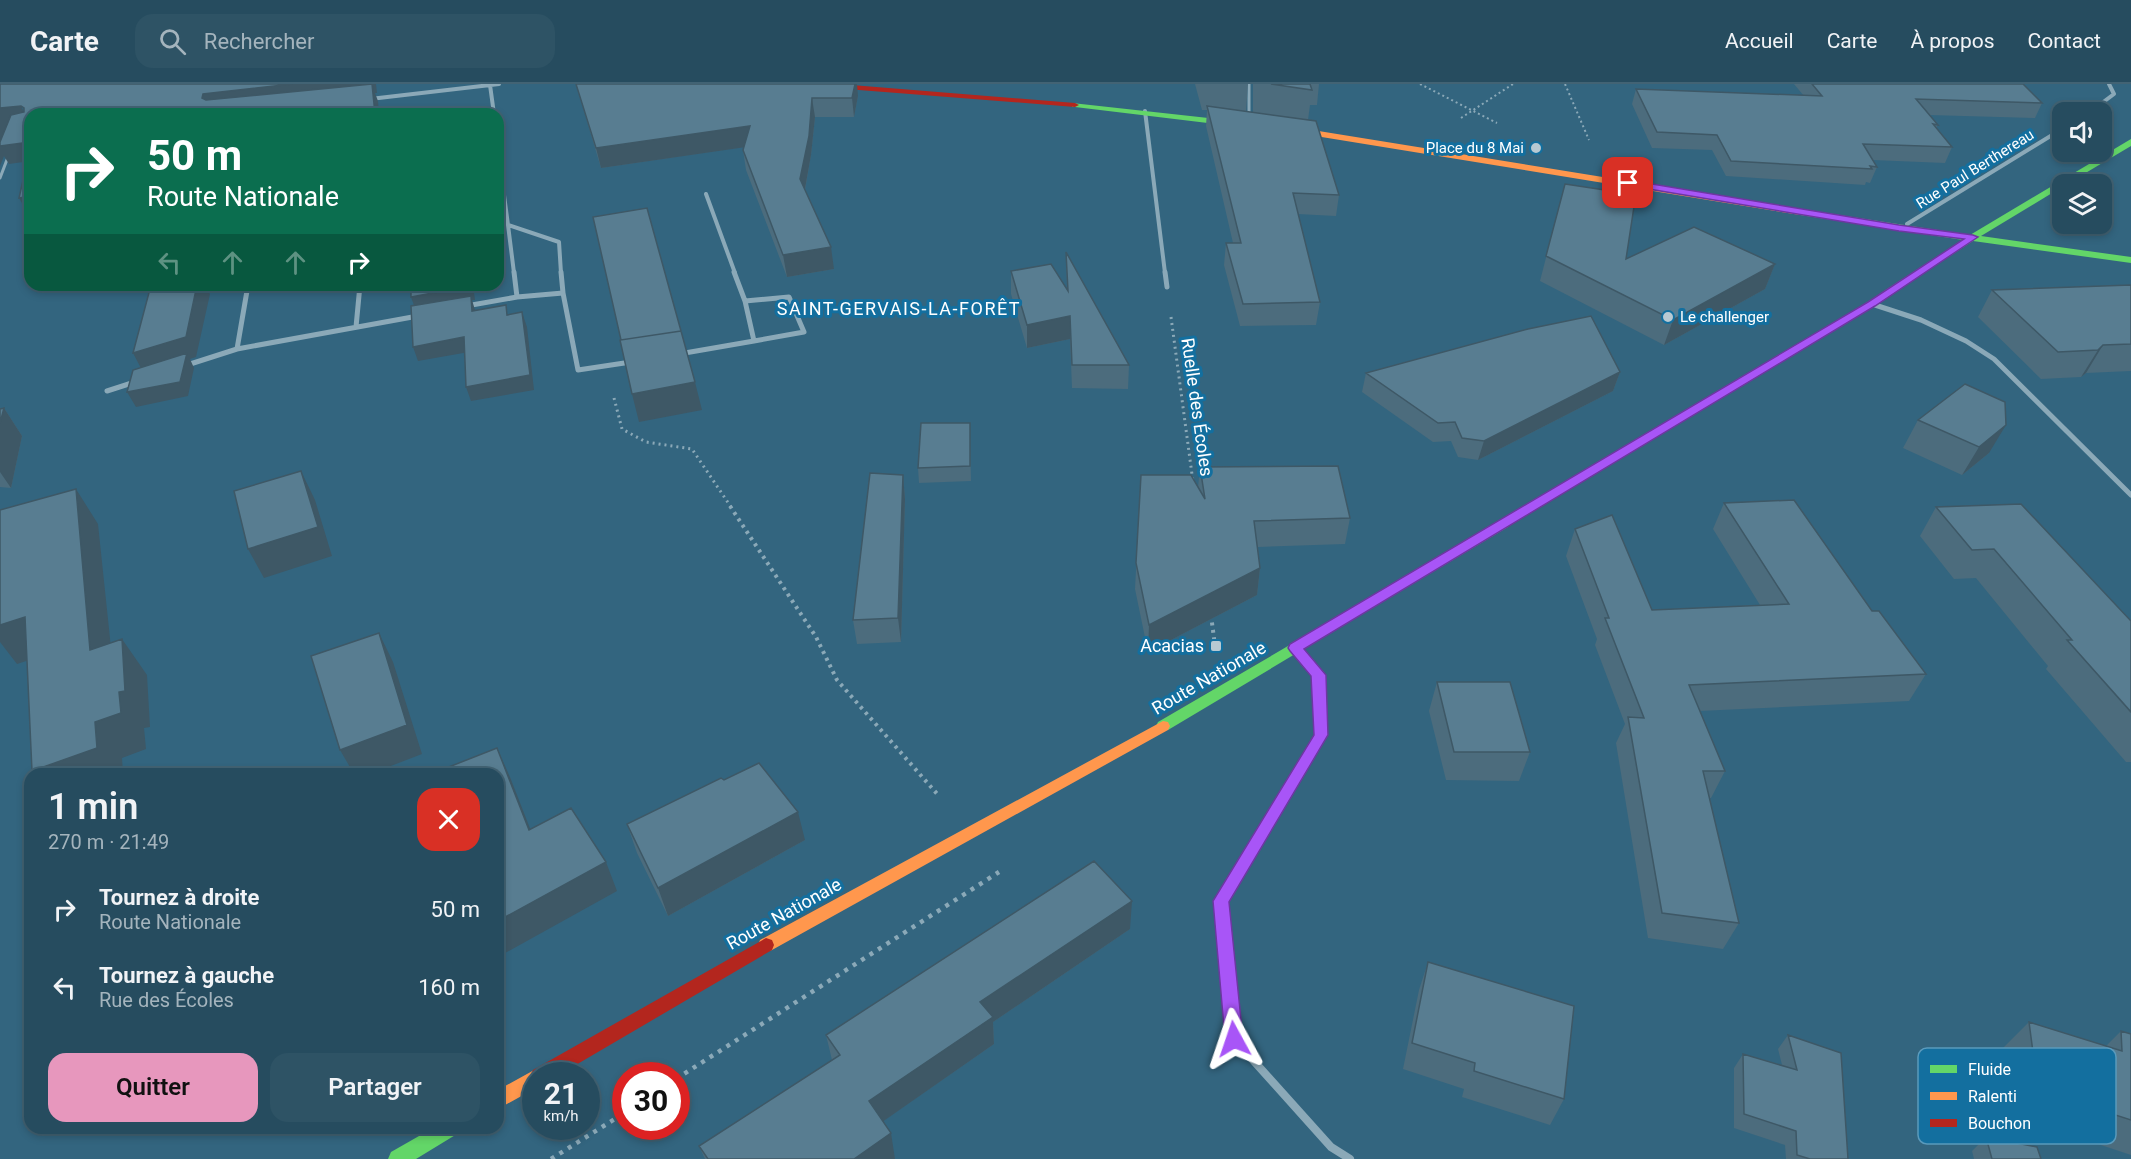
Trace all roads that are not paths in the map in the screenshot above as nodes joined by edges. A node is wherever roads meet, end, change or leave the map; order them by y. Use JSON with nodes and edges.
{"nodes":[{"id":1,"x":500,"y":84,"type":"edge"},
{"id":2,"x":808,"y":84,"type":"edge"},
{"id":3,"x":1249,"y":84,"type":"edge"},
{"id":4,"x":2109,"y":84,"type":"edge"},
{"id":5,"x":490,"y":85,"type":"edge"},
{"id":6,"x":367,"y":99,"type":"edge"},
{"id":7,"x":2103,"y":102,"type":"edge"},
{"id":8,"x":493,"y":108,"type":"edge"},
{"id":9,"x":1144,"y":111,"type":"junction"},
{"id":10,"x":1249,"y":123,"type":"junction"},
{"id":11,"x":2052,"y":135,"type":"edge"},
{"id":12,"x":2131,"y":142,"type":"edge"},
{"id":13,"x":11,"y":148,"type":"edge"},
{"id":14,"x":0,"y":178,"type":"edge"},
{"id":15,"x":706,"y":194,"type":"dead end"},
{"id":16,"x":504,"y":200,"type":"edge"},
{"id":17,"x":507,"y":225,"type":"junction"},
{"id":18,"x":1899,"y":228,"type":"junction"},
{"id":19,"x":1973,"y":237,"type":"junction"},
{"id":20,"x":2131,"y":260,"type":"edge"},
{"id":21,"x":1167,"y":287,"type":"road end"},
{"id":22,"x":245,"y":291,"type":"edge"},
{"id":23,"x":359,"y":291,"type":"edge"},
{"id":24,"x":563,"y":293,"type":"junction"},
{"id":25,"x":517,"y":297,"type":"junction"},
{"id":26,"x":745,"y":301,"type":"junction"},
{"id":27,"x":1871,"y":304,"type":"junction"},
{"id":28,"x":460,"y":308,"type":"edge"},
{"id":29,"x":425,"y":314,"type":"edge"},
{"id":30,"x":356,"y":327,"type":"junction"},
{"id":31,"x":754,"y":343,"type":"junction"},
{"id":32,"x":237,"y":349,"type":"junction"},
{"id":33,"x":674,"y":355,"type":"edge"},
{"id":34,"x":639,"y":360,"type":"edge"},
{"id":35,"x":172,"y":370,"type":"edge"},
{"id":36,"x":140,"y":380,"type":"edge"},
{"id":37,"x":107,"y":391,"type":"dead end"},
{"id":38,"x":2131,"y":495,"type":"edge"},
{"id":39,"x":1295,"y":648,"type":"junction"},
{"id":40,"x":562,"y":1062,"type":"edge"},
{"id":41,"x":522,"y":1086,"type":"edge"},
{"id":42,"x":504,"y":1096,"type":"edge"},
{"id":43,"x":440,"y":1134,"type":"edge"},
{"id":44,"x":398,"y":1159,"type":"edge"},
{"id":45,"x":1350,"y":1159,"type":"edge"}],
"edges":[{"from":1,"to":5,"type":"street"},
{"from":2,"to":9,"type":"main road"},
{"from":3,"to":10,"type":"lane"},
{"from":4,"to":7,"type":"street"},
{"from":5,"to":6,"type":"street"},
{"from":5,"to":8,"type":"street"},
{"from":9,"to":10,"type":"main road"},
{"from":9,"to":21,"type":"street"},
{"from":10,"to":18,"type":"main road"},
{"from":11,"to":18,"type":"street","name":"Rue Paul Berthereau"},
{"from":12,"to":19,"type":"main road","name":"Route Nationale"},
{"from":13,"to":14,"type":"lane"},
{"from":15,"to":26,"type":"street"},
{"from":16,"to":17,"type":"street"},
{"from":17,"to":24,"type":"street"},
{"from":17,"to":25,"type":"street"},
{"from":18,"to":19,"type":"main road"},
{"from":19,"to":20,"type":"main road"},
{"from":19,"to":27,"type":"main road","name":"Route Nationale"},
{"from":22,"to":32,"type":"street"},
{"from":23,"to":30,"type":"street"},
{"from":24,"to":25,"type":"street"},
{"from":24,"to":34,"type":"street"},
{"from":25,"to":28,"type":"street"},
{"from":26,"to":31,"type":"street"},
{"from":26,"to":31,"type":"street"},
{"from":27,"to":38,"type":"street"},
{"from":27,"to":39,"type":"main road","name":"Route Nationale"},
{"from":29,"to":30,"type":"street"},
{"from":30,"to":32,"type":"street"},
{"from":31,"to":33,"type":"street"},
{"from":32,"to":35,"type":"street"},
{"from":36,"to":37,"type":"street"},
{"from":39,"to":40,"type":"main road","name":"Route Nationale"},
{"from":39,"to":45,"type":"street"},
{"from":41,"to":42,"type":"main road","name":"Route Nationale"},
{"from":43,"to":44,"type":"main road"}]}
